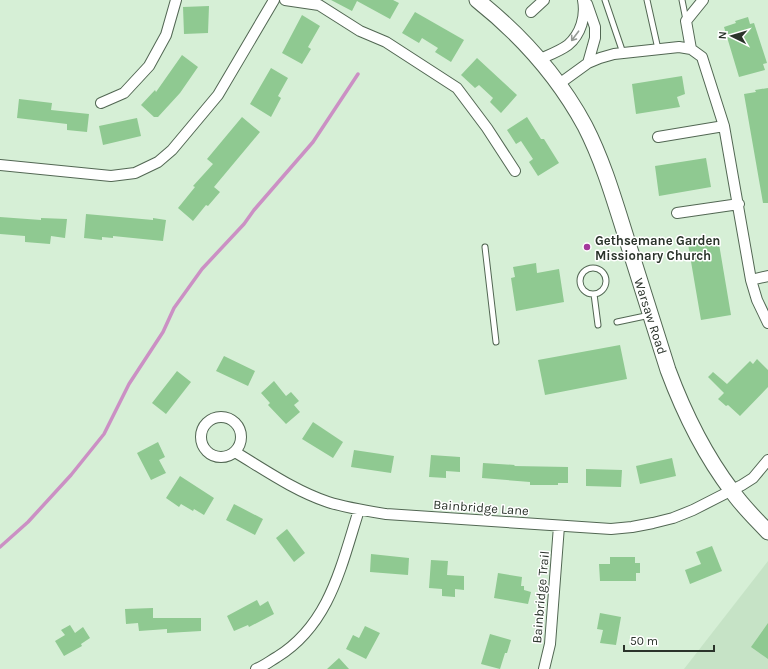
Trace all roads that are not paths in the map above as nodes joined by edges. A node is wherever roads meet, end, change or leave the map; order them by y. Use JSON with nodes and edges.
{"nodes":[{"id":1,"x":176,"y":0,"type":"edge"},
{"id":2,"x":274,"y":0,"type":"edge"},
{"id":3,"x":285,"y":0,"type":"edge"},
{"id":4,"x":477,"y":0,"type":"edge"},
{"id":5,"x":544,"y":0,"type":"edge"},
{"id":6,"x":584,"y":0,"type":"edge"},
{"id":7,"x":605,"y":0,"type":"edge"},
{"id":8,"x":647,"y":0,"type":"edge"},
{"id":9,"x":682,"y":0,"type":"edge"},
{"id":10,"x":703,"y":0,"type":"edge"},
{"id":11,"x":531,"y":12,"type":"dead end"},
{"id":12,"x":686,"y":21,"type":"junction"},
{"id":13,"x":658,"y":49,"type":"junction"},
{"id":14,"x":691,"y":49,"type":"junction"},
{"id":15,"x":623,"y":53,"type":"junction"},
{"id":16,"x":540,"y":59,"type":"junction"},
{"id":17,"x":588,"y":64,"type":"junction"},
{"id":18,"x":559,"y":84,"type":"junction"},
{"id":19,"x":100,"y":103,"type":"dead end"},
{"id":20,"x":724,"y":126,"type":"junction"},
{"id":21,"x":658,"y":137,"type":"dead end"},
{"id":22,"x":0,"y":165,"type":"edge"},
{"id":23,"x":515,"y":171,"type":"dead end"},
{"id":24,"x":739,"y":204,"type":"junction"},
{"id":25,"x":676,"y":213,"type":"dead end"},
{"id":26,"x":485,"y":247,"type":"dead end"},
{"id":27,"x":768,"y":276,"type":"edge"},
{"id":28,"x":751,"y":280,"type":"junction"},
{"id":29,"x":594,"y":294,"type":"junction"},
{"id":30,"x":651,"y":315,"type":"junction"},
{"id":31,"x":617,"y":322,"type":"dead end"},
{"id":32,"x":768,"y":323,"type":"edge"},
{"id":33,"x":598,"y":325,"type":"dead end"},
{"id":34,"x":496,"y":342,"type":"dead end"},
{"id":35,"x":235,"y":452,"type":"junction"},
{"id":36,"x":768,"y":460,"type":"edge"},
{"id":37,"x":731,"y":490,"type":"junction"},
{"id":38,"x":359,"y":510,"type":"junction"},
{"id":39,"x":559,"y":526,"type":"junction"},
{"id":40,"x":768,"y":532,"type":"edge"},
{"id":41,"x":256,"y":669,"type":"edge"},
{"id":42,"x":544,"y":669,"type":"edge"}],
"edges":[{"from":1,"to":19,"type":"street"},
{"from":2,"to":22,"type":"street"},
{"from":3,"to":23,"type":"street"},
{"from":4,"to":16,"type":"street","name":"Warsaw Road"},
{"from":5,"to":11,"type":"street"},
{"from":6,"to":16,"type":"street","one_way":true},
{"from":6,"to":17,"type":"street"},
{"from":7,"to":15,"type":"lane"},
{"from":8,"to":13,"type":"lane"},
{"from":9,"to":12,"type":"lane"},
{"from":10,"to":12,"type":"street"},
{"from":12,"to":14,"type":"street"},
{"from":13,"to":14,"type":"street"},
{"from":13,"to":15,"type":"street"},
{"from":14,"to":20,"type":"street"},
{"from":15,"to":17,"type":"street"},
{"from":16,"to":18,"type":"street","name":"Warsaw Road"},
{"from":17,"to":18,"type":"street"},
{"from":18,"to":30,"type":"street","name":"Warsaw Road"},
{"from":20,"to":21,"type":"street"},
{"from":20,"to":24,"type":"street"},
{"from":24,"to":25,"type":"street"},
{"from":24,"to":28,"type":"street"},
{"from":26,"to":34,"type":"lane"},
{"from":27,"to":28,"type":"street"},
{"from":28,"to":32,"type":"street"},
{"from":29,"to":29,"type":"lane"},
{"from":29,"to":33,"type":"lane"},
{"from":30,"to":31,"type":"lane"},
{"from":30,"to":37,"type":"street","name":"Warsaw Road"},
{"from":35,"to":35,"type":"street"},
{"from":35,"to":38,"type":"street","name":"Bainbridge Lane"},
{"from":36,"to":37,"type":"street","name":"Bainbridge Lane"},
{"from":37,"to":39,"type":"street","name":"Bainbridge Lane"},
{"from":37,"to":40,"type":"street","name":"Warsaw Road"},
{"from":38,"to":39,"type":"street","name":"Bainbridge Lane"},
{"from":38,"to":41,"type":"street"},
{"from":39,"to":42,"type":"street","name":"Bainbridge Trail"}]}
